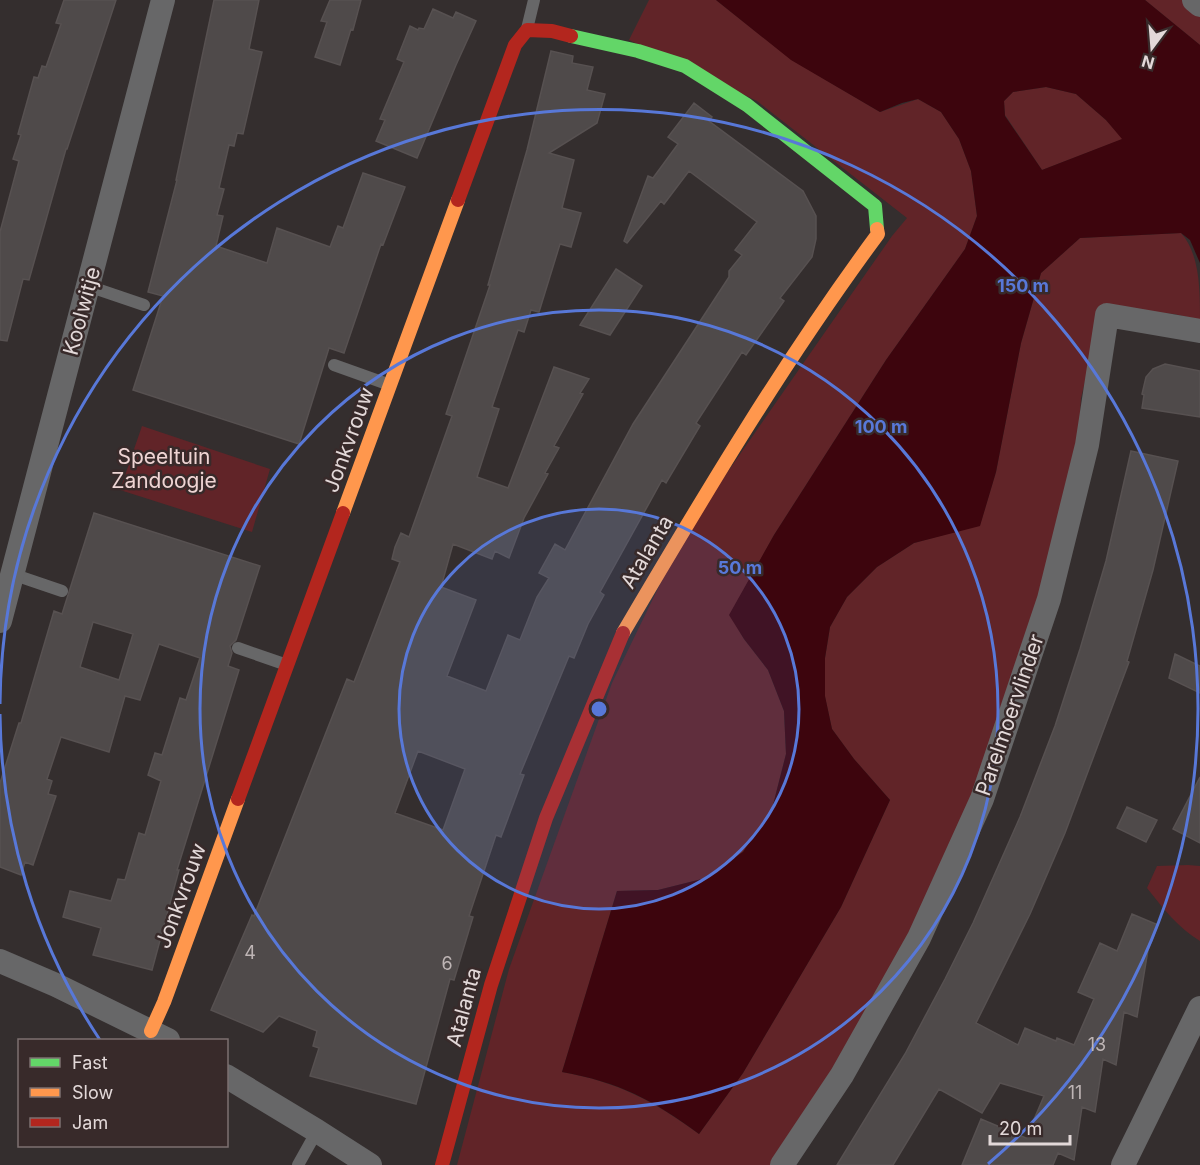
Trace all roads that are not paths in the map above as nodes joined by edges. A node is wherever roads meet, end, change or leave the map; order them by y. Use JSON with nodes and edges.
{"nodes":[{"id":1,"x":163,"y":0,"type":"edge"},
{"id":2,"x":534,"y":0,"type":"edge"},
{"id":3,"x":1194,"y":0,"type":"edge"},
{"id":4,"x":1200,"y":5,"type":"edge"},
{"id":5,"x":526,"y":30,"type":"junction"},
{"id":6,"x":88,"y":286,"type":"junction"},
{"id":7,"x":144,"y":305,"type":"dead end"},
{"id":8,"x":1200,"y":331,"type":"edge"},
{"id":9,"x":334,"y":365,"type":"dead end"},
{"id":10,"x":391,"y":385,"type":"junction"},
{"id":11,"x":12,"y":574,"type":"junction"},
{"id":12,"x":62,"y":591,"type":"dead end"},
{"id":13,"x":0,"y":621,"type":"edge"},
{"id":14,"x":238,"y":648,"type":"dead end"},
{"id":15,"x":288,"y":665,"type":"junction"},
{"id":16,"x":0,"y":961,"type":"edge"},
{"id":17,"x":1200,"y":1008,"type":"edge"},
{"id":18,"x":156,"y":1037,"type":"edge"},
{"id":19,"x":228,"y":1077,"type":"edge"},
{"id":20,"x":317,"y":1131,"type":"junction"},
{"id":21,"x":298,"y":1165,"type":"edge"},
{"id":22,"x":370,"y":1165,"type":"edge"},
{"id":23,"x":442,"y":1165,"type":"edge"},
{"id":24,"x":782,"y":1165,"type":"edge"},
{"id":25,"x":1123,"y":1165,"type":"edge"}],
"edges":[{"from":1,"to":6,"type":"street","name":"Koolwitje"},
{"from":2,"to":5,"type":"lane"},
{"from":3,"to":4,"type":"street"},
{"from":5,"to":10,"type":"street","name":"Jonkvrouw"},
{"from":5,"to":23,"type":"street","name":"Atalanta"},
{"from":6,"to":7,"type":"lane"},
{"from":6,"to":11,"type":"street","name":"Koolwitje"},
{"from":8,"to":24,"type":"street","name":"Parelmoervlinder"},
{"from":9,"to":10,"type":"lane"},
{"from":10,"to":15,"type":"street","name":"Jonkvrouw"},
{"from":11,"to":12,"type":"lane"},
{"from":11,"to":13,"type":"street","name":"Koolwitje"},
{"from":14,"to":15,"type":"lane"},
{"from":15,"to":18,"type":"street","name":"Jonkvrouw"},
{"from":16,"to":18,"type":"street"},
{"from":17,"to":25,"type":"street"},
{"from":19,"to":20,"type":"street"},
{"from":20,"to":21,"type":"lane"},
{"from":20,"to":22,"type":"street"}]}
